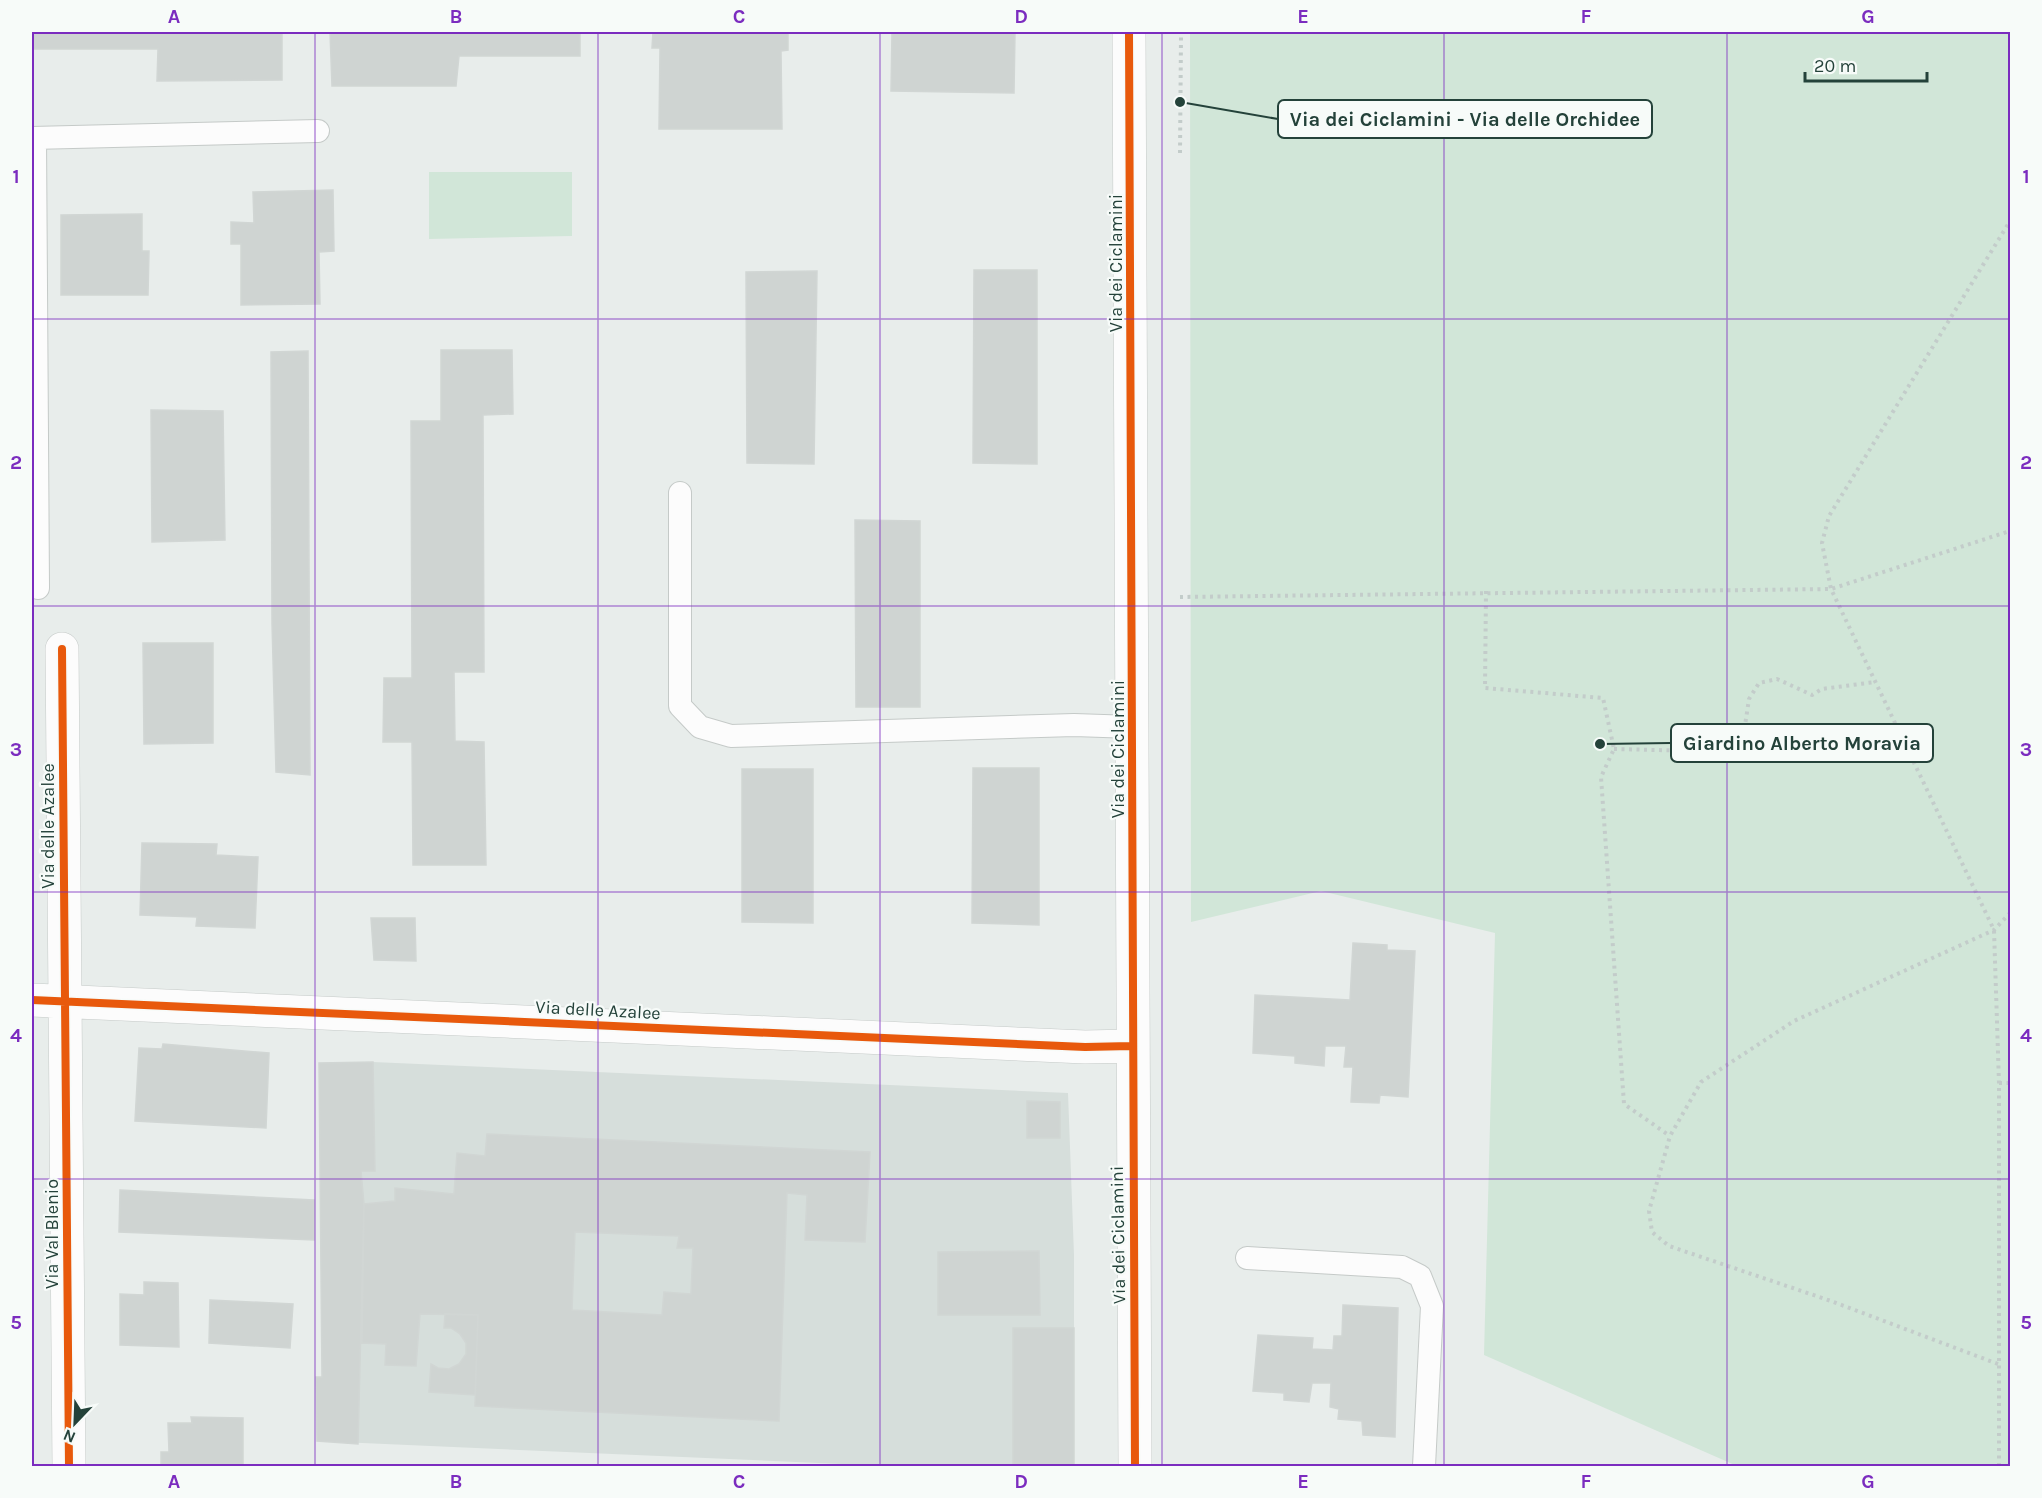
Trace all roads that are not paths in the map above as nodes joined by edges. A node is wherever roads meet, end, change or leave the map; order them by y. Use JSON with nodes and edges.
{"nodes":[{"id":1,"x":1129,"y":32,"type":"edge"},
{"id":2,"x":318,"y":131,"type":"dead end"},
{"id":3,"x":33,"y":138,"type":"edge"},
{"id":4,"x":680,"y":493,"type":"dead end"},
{"id":5,"x":38,"y":588,"type":"dead end"},
{"id":6,"x":62,"y":650,"type":"dead end"},
{"id":7,"x":1133,"y":727,"type":"junction"},
{"id":8,"x":32,"y":1000,"type":"edge"},
{"id":9,"x":65,"y":1001,"type":"junction"},
{"id":10,"x":1131,"y":1046,"type":"junction"},
{"id":11,"x":1247,"y":1258,"type":"dead end"},
{"id":12,"x":69,"y":1467,"type":"edge"},
{"id":13,"x":1135,"y":1467,"type":"edge"},
{"id":14,"x":1424,"y":1467,"type":"edge"}],
"edges":[{"from":1,"to":7,"type":"street","name":"Via dei Ciclamini"},
{"from":2,"to":3,"type":"lane"},
{"from":3,"to":5,"type":"lane"},
{"from":4,"to":7,"type":"lane"},
{"from":6,"to":9,"type":"street","name":"Via delle Azalee"},
{"from":7,"to":10,"type":"street","name":"Via dei Ciclamini"},
{"from":8,"to":9,"type":"street","name":"Via delle Azalee"},
{"from":9,"to":10,"type":"street","name":"Via delle Azalee"},
{"from":9,"to":12,"type":"street","name":"Via Val Blenio"},
{"from":10,"to":13,"type":"street","name":"Via dei Ciclamini"},
{"from":11,"to":14,"type":"lane"}]}
